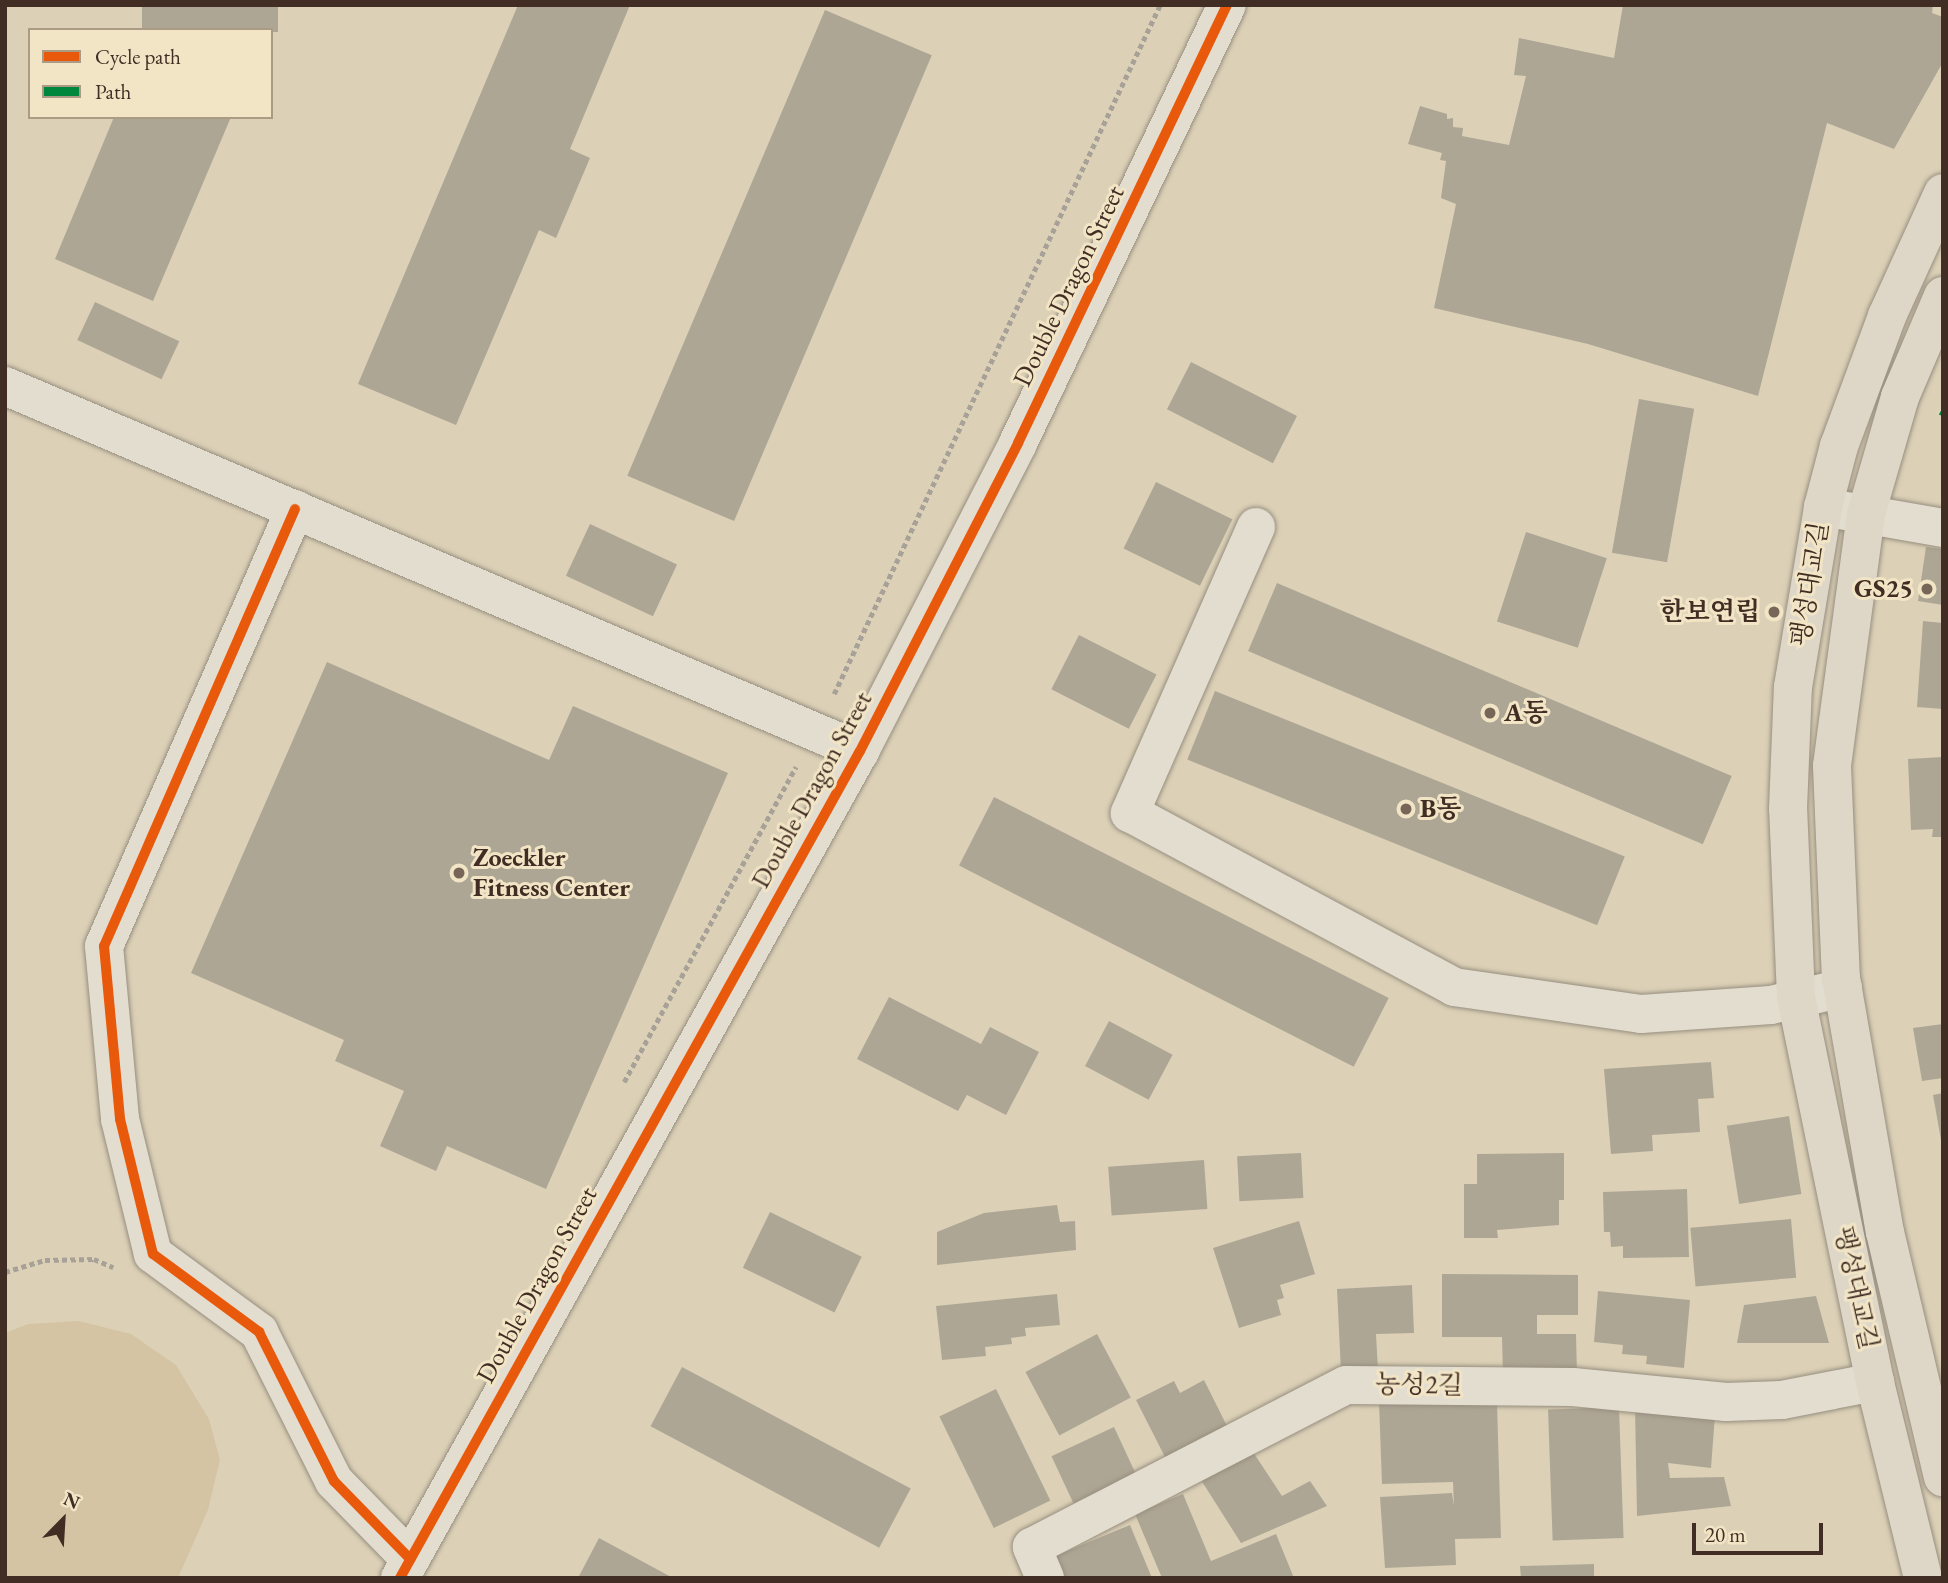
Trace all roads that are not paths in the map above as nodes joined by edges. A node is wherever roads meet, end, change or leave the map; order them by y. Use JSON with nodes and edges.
{"nodes":[{"id":1,"x":1227,"y":5,"type":"edge"},
{"id":2,"x":1943,"y":193,"type":"edge"},
{"id":3,"x":1943,"y":296,"type":"edge"},
{"id":4,"x":5,"y":386,"type":"edge"},
{"id":5,"x":1823,"y":508,"type":"junction"},
{"id":6,"x":295,"y":509,"type":"junction"},
{"id":7,"x":1866,"y":514,"type":"junction"},
{"id":8,"x":1256,"y":527,"type":"dead end"},
{"id":9,"x":1943,"y":528,"type":"edge"},
{"id":10,"x":860,"y":751,"type":"junction"},
{"id":11,"x":1843,"y":988,"type":"junction"},
{"id":12,"x":1796,"y":997,"type":"junction"},
{"id":13,"x":1875,"y":1382,"type":"junction"},
{"id":14,"x":1895,"y":1462,"type":"junction"},
{"id":15,"x":1940,"y":1462,"type":"edge"},
{"id":16,"x":405,"y":1569,"type":"edge"},
{"id":17,"x":1045,"y":1578,"type":"edge"},
{"id":18,"x":1923,"y":1578,"type":"edge"}],
"edges":[{"from":1,"to":10,"type":"street","name":"Double Dragon Street"},
{"from":2,"to":5,"type":"main road","name":"팽성대교길"},
{"from":3,"to":7,"type":"main road"},
{"from":4,"to":6,"type":"street"},
{"from":5,"to":7,"type":"street"},
{"from":5,"to":12,"type":"main road","name":"팽성대교길"},
{"from":6,"to":10,"type":"street"},
{"from":6,"to":16,"type":"street"},
{"from":7,"to":9,"type":"street"},
{"from":7,"to":11,"type":"main road"},
{"from":8,"to":12,"type":"street"},
{"from":10,"to":16,"type":"street","name":"Double Dragon Street"},
{"from":11,"to":12,"type":"street"},
{"from":11,"to":15,"type":"main road"},
{"from":12,"to":13,"type":"main road","name":"팽성대교길"},
{"from":13,"to":14,"type":"main road","name":"팽성대교길"},
{"from":13,"to":17,"type":"street","name":"농성2길"},
{"from":14,"to":15,"type":"street"},
{"from":14,"to":18,"type":"main road","name":"팽성대교길"}]}
